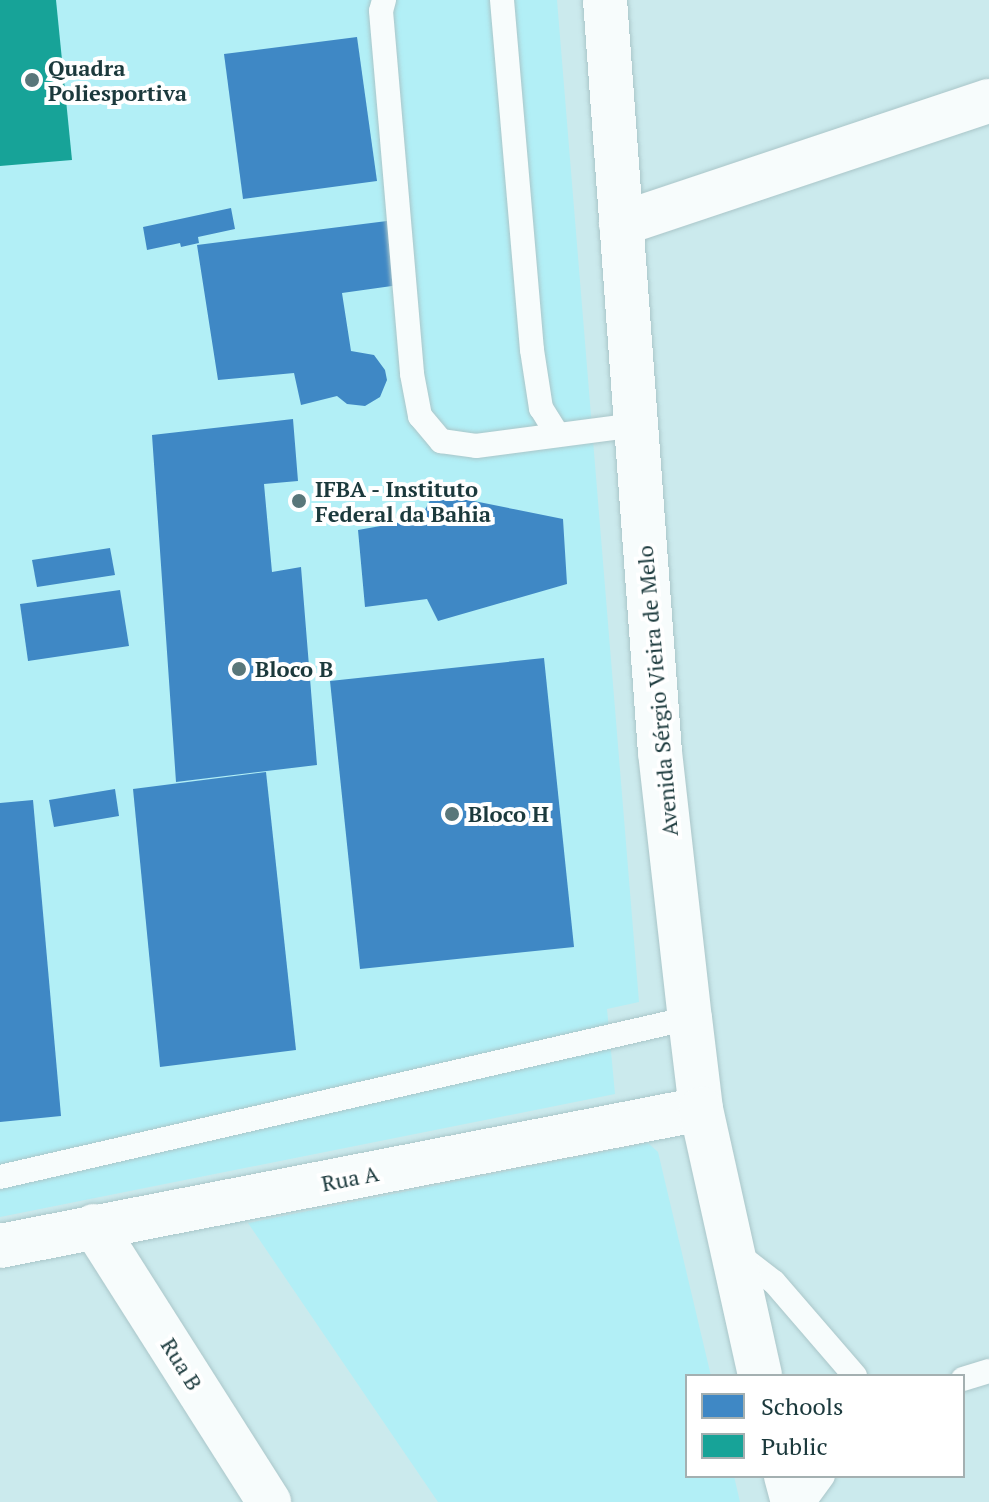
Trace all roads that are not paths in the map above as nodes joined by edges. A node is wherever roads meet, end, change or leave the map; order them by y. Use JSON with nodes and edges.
{"nodes":[{"id":1,"x":384,"y":0,"type":"edge"},
{"id":2,"x":502,"y":0,"type":"edge"},
{"id":3,"x":605,"y":0,"type":"edge"},
{"id":4,"x":989,"y":101,"type":"edge"},
{"id":5,"x":621,"y":224,"type":"junction"},
{"id":6,"x":636,"y":425,"type":"junction"},
{"id":7,"x":557,"y":434,"type":"junction"},
{"id":8,"x":690,"y":1018,"type":"junction"},
{"id":9,"x":701,"y":1109,"type":"junction"},
{"id":10,"x":0,"y":1177,"type":"edge"},
{"id":11,"x":94,"y":1226,"type":"junction"},
{"id":12,"x":0,"y":1246,"type":"edge"},
{"id":13,"x":732,"y":1251,"type":"junction"},
{"id":14,"x":989,"y":1371,"type":"edge"},
{"id":15,"x":760,"y":1374,"type":"edge"},
{"id":16,"x":853,"y":1374,"type":"edge"},
{"id":17,"x":965,"y":1378,"type":"edge"},
{"id":18,"x":787,"y":1478,"type":"edge"},
{"id":19,"x":822,"y":1478,"type":"edge"},
{"id":20,"x":269,"y":1502,"type":"edge"},
{"id":21,"x":793,"y":1502,"type":"edge"},
{"id":22,"x":804,"y":1502,"type":"edge"}],
"edges":[{"from":1,"to":7,"type":"lane"},
{"from":2,"to":7,"type":"lane"},
{"from":3,"to":5,"type":"street","name":"Avenida Sérgio Vieira de Melo"},
{"from":4,"to":5,"type":"street"},
{"from":5,"to":6,"type":"street","name":"Avenida Sérgio Vieira de Melo"},
{"from":6,"to":7,"type":"lane"},
{"from":6,"to":8,"type":"street","name":"Avenida Sérgio Vieira de Melo"},
{"from":8,"to":9,"type":"street","name":"Avenida Sérgio Vieira de Melo"},
{"from":8,"to":10,"type":"lane"},
{"from":9,"to":11,"type":"street","name":"Rua A"},
{"from":9,"to":13,"type":"street","name":"Avenida Sérgio Vieira de Melo"},
{"from":11,"to":12,"type":"street","name":"Rua A"},
{"from":11,"to":20,"type":"street","name":"Rua B"},
{"from":13,"to":15,"type":"street","name":"Avenida Sérgio Vieira de Melo"},
{"from":13,"to":16,"type":"lane"},
{"from":14,"to":17,"type":"lane"},
{"from":18,"to":21,"type":"street"},
{"from":19,"to":22,"type":"lane"}]}
